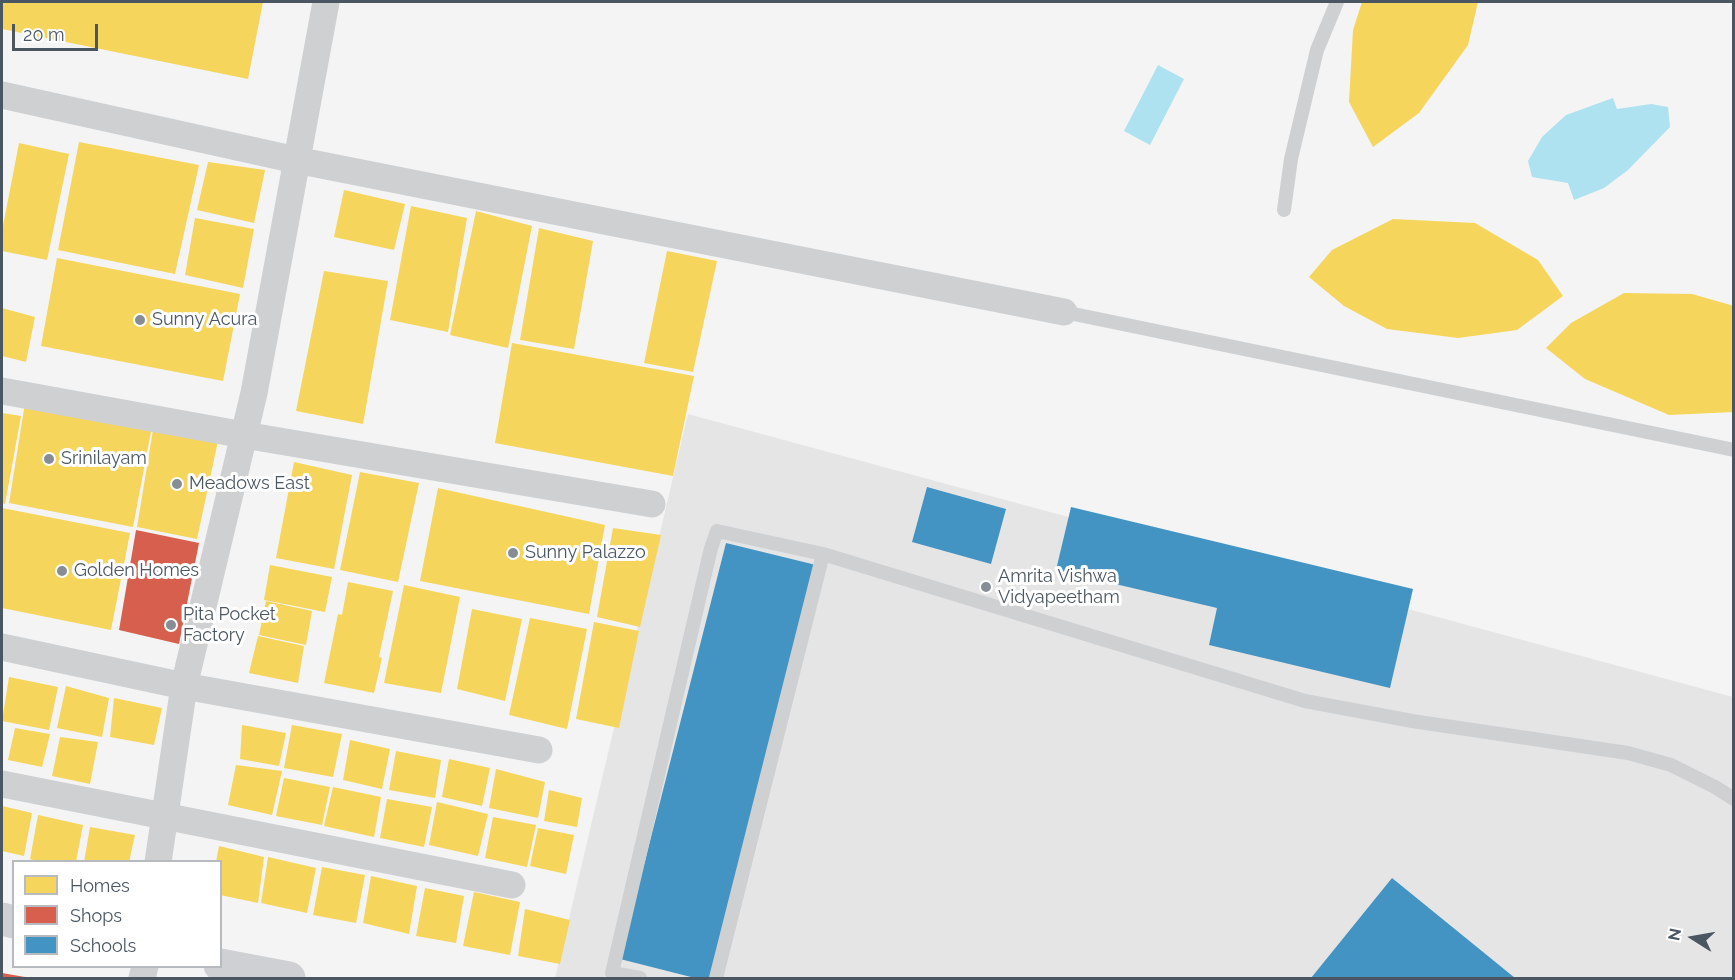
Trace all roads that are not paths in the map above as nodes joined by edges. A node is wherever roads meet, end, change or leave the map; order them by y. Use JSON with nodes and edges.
{"nodes":[{"id":1,"x":326,"y":2,"type":"edge"},
{"id":2,"x":1337,"y":2,"type":"edge"},
{"id":3,"x":2,"y":96,"type":"edge"},
{"id":4,"x":297,"y":160,"type":"junction"},
{"id":5,"x":1284,"y":210,"type":"dead end"},
{"id":6,"x":1064,"y":312,"type":"joint"},
{"id":7,"x":2,"y":390,"type":"edge"},
{"id":8,"x":244,"y":435,"type":"junction"},
{"id":9,"x":1734,"y":450,"type":"edge"},
{"id":10,"x":652,"y":504,"type":"dead end"},
{"id":11,"x":823,"y":554,"type":"junction"},
{"id":12,"x":2,"y":648,"type":"edge"},
{"id":13,"x":184,"y":686,"type":"junction"},
{"id":14,"x":539,"y":750,"type":"dead end"},
{"id":15,"x":2,"y":784,"type":"edge"},
{"id":16,"x":1734,"y":799,"type":"edge"},
{"id":17,"x":165,"y":817,"type":"junction"},
{"id":18,"x":158,"y":860,"type":"edge"},
{"id":19,"x":512,"y":885,"type":"dead end"},
{"id":20,"x":222,"y":965,"type":"edge"},
{"id":21,"x":289,"y":978,"type":"edge"},
{"id":22,"x":640,"y":978,"type":"edge"},
{"id":23,"x":716,"y":978,"type":"edge"}],
"edges":[{"from":1,"to":4,"type":"street"},
{"from":2,"to":5,"type":"lane"},
{"from":3,"to":4,"type":"street"},
{"from":4,"to":6,"type":"street"},
{"from":4,"to":8,"type":"street"},
{"from":6,"to":9,"type":"lane"},
{"from":7,"to":8,"type":"street"},
{"from":8,"to":10,"type":"street"},
{"from":8,"to":13,"type":"street"},
{"from":11,"to":16,"type":"lane"},
{"from":11,"to":22,"type":"lane"},
{"from":11,"to":23,"type":"lane"},
{"from":12,"to":13,"type":"street"},
{"from":13,"to":14,"type":"street"},
{"from":13,"to":17,"type":"street"},
{"from":15,"to":17,"type":"street"},
{"from":17,"to":18,"type":"street"},
{"from":17,"to":19,"type":"street"},
{"from":20,"to":21,"type":"main road"}]}
